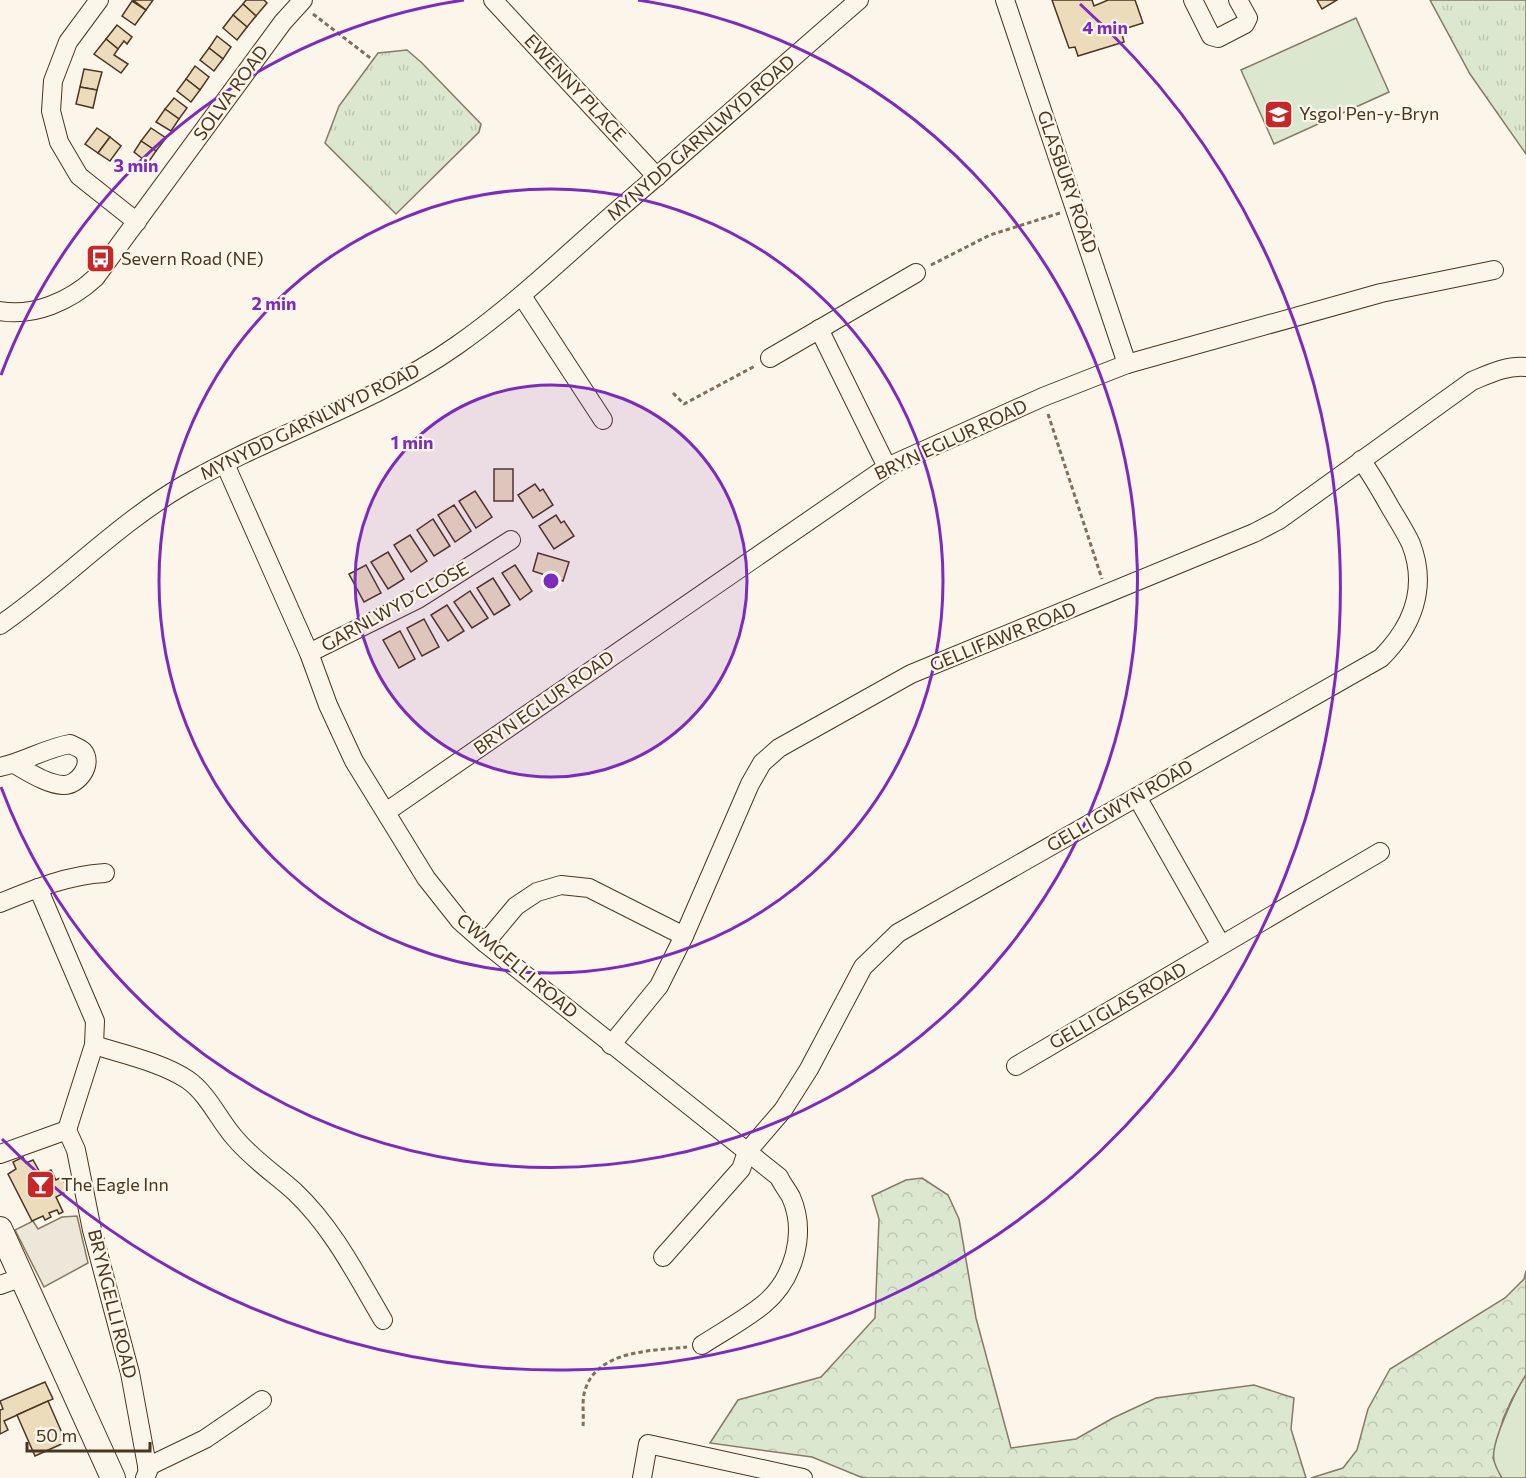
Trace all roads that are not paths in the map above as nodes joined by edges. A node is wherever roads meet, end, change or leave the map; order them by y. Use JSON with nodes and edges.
{"nodes":[{"id":1,"x":99,"y":0,"type":"edge"},
{"id":2,"x":493,"y":0,"type":"edge"},
{"id":3,"x":859,"y":0,"type":"edge"},
{"id":4,"x":1005,"y":0,"type":"edge"},
{"id":5,"x":1193,"y":0,"type":"edge"},
{"id":6,"x":1238,"y":0,"type":"edge"},
{"id":7,"x":301,"y":2,"type":"edge"},
{"id":8,"x":657,"y":177,"type":"junction"},
{"id":9,"x":137,"y":222,"type":"junction"},
{"id":10,"x":1494,"y":270,"type":"dead end"},
{"id":11,"x":916,"y":273,"type":"road end"},
{"id":12,"x":522,"y":296,"type":"junction"},
{"id":13,"x":0,"y":310,"type":"edge"},
{"id":14,"x":819,"y":329,"type":"junction"},
{"id":15,"x":770,"y":358,"type":"road end"},
{"id":16,"x":1127,"y":364,"type":"junction"},
{"id":17,"x":1526,"y":367,"type":"edge"},
{"id":18,"x":603,"y":420,"type":"dead end"},
{"id":19,"x":1361,"y":460,"type":"junction"},
{"id":20,"x":225,"y":464,"type":"junction"},
{"id":21,"x":887,"y":467,"type":"junction"},
{"id":22,"x":512,"y":540,"type":"dead end"},
{"id":23,"x":0,"y":625,"type":"edge"},
{"id":24,"x":309,"y":653,"type":"junction"},
{"id":25,"x":1137,"y":797,"type":"junction"},
{"id":26,"x":386,"y":812,"type":"junction"},
{"id":27,"x":1380,"y":852,"type":"dead end"},
{"id":28,"x":105,"y":873,"type":"dead end"},
{"id":29,"x":38,"y":888,"type":"junction"},
{"id":30,"x":0,"y":903,"type":"edge"},
{"id":31,"x":684,"y":936,"type":"junction"},
{"id":32,"x":485,"y":943,"type":"junction"},
{"id":33,"x":1221,"y":945,"type":"junction"},
{"id":34,"x":94,"y":1045,"type":"junction"},
{"id":35,"x":611,"y":1045,"type":"junction"},
{"id":36,"x":1016,"y":1066,"type":"dead end"},
{"id":37,"x":67,"y":1130,"type":"junction"},
{"id":38,"x":747,"y":1152,"type":"junction"},
{"id":39,"x":0,"y":1154,"type":"edge"},
{"id":40,"x":0,"y":1229,"type":"edge"},
{"id":41,"x":663,"y":1257,"type":"dead end"},
{"id":42,"x":11,"y":1281,"type":"edge"},
{"id":43,"x":382,"y":1320,"type":"dead end"},
{"id":44,"x":702,"y":1345,"type":"road end"},
{"id":45,"x":262,"y":1400,"type":"dead end"},
{"id":46,"x":146,"y":1473,"type":"edge"},
{"id":47,"x":106,"y":1475,"type":"edge"},
{"id":48,"x":642,"y":1478,"type":"edge"},
{"id":49,"x":803,"y":1478,"type":"edge"}],
"edges":[{"from":1,"to":9,"type":"street"},
{"from":2,"to":8,"type":"street","name":"EWENNY PLACE"},
{"from":3,"to":8,"type":"street","name":"MYNYDD GARNLWYD ROAD"},
{"from":4,"to":16,"type":"street","name":"GLASBURY ROAD"},
{"from":5,"to":6,"type":"street"},
{"from":7,"to":9,"type":"street","name":"SOLVA ROAD"},
{"from":8,"to":12,"type":"street","name":"MYNYDD GARNLWYD ROAD"},
{"from":9,"to":13,"type":"street","name":"SOLVA ROAD"},
{"from":10,"to":16,"type":"street","name":"BRYN EGLUR ROAD"},
{"from":11,"to":14,"type":"street"},
{"from":12,"to":18,"type":"street"},
{"from":12,"to":20,"type":"street","name":"MYNYDD GARNLWYD ROAD"},
{"from":14,"to":15,"type":"street"},
{"from":14,"to":21,"type":"street"},
{"from":16,"to":21,"type":"street","name":"BRYN EGLUR ROAD"},
{"from":17,"to":19,"type":"street","name":"GELLIFAWR ROAD"},
{"from":19,"to":25,"type":"street","name":"GELLI GWYN ROAD"},
{"from":19,"to":31,"type":"street","name":"GELLIFAWR ROAD"},
{"from":20,"to":23,"type":"street","name":"MYNYDD GARNLWYD ROAD"},
{"from":20,"to":24,"type":"street","name":"CWMGELLI ROAD"},
{"from":21,"to":26,"type":"street","name":"BRYN EGLUR ROAD"},
{"from":22,"to":24,"type":"street","name":"GARNLWYD CLOSE"},
{"from":24,"to":26,"type":"street","name":"CWMGELLI ROAD"},
{"from":25,"to":33,"type":"street"},
{"from":25,"to":38,"type":"street","name":"GELLI GWYN ROAD"},
{"from":26,"to":32,"type":"street","name":"CWMGELLI ROAD"},
{"from":27,"to":33,"type":"street","name":"GELLI GLAS ROAD"},
{"from":28,"to":29,"type":"street"},
{"from":29,"to":30,"type":"street"},
{"from":29,"to":34,"type":"street"},
{"from":31,"to":32,"type":"street"},
{"from":31,"to":35,"type":"street","name":"GELLIFAWR ROAD"},
{"from":32,"to":35,"type":"street","name":"CWMGELLI ROAD"},
{"from":33,"to":36,"type":"street","name":"GELLI GLAS ROAD"},
{"from":34,"to":37,"type":"street"},
{"from":34,"to":43,"type":"street"},
{"from":35,"to":38,"type":"street","name":"CWMGELLI ROAD"},
{"from":37,"to":39,"type":"street"},
{"from":37,"to":46,"type":"street","name":"BRYNGELLI ROAD"},
{"from":38,"to":41,"type":"street","name":"GELLI GWYN ROAD"},
{"from":38,"to":44,"type":"street","name":"CWMGELLI ROAD"},
{"from":40,"to":42,"type":"main road"},
{"from":42,"to":47,"type":"main road"},
{"from":45,"to":46,"type":"street"},
{"from":48,"to":49,"type":"street"}]}
